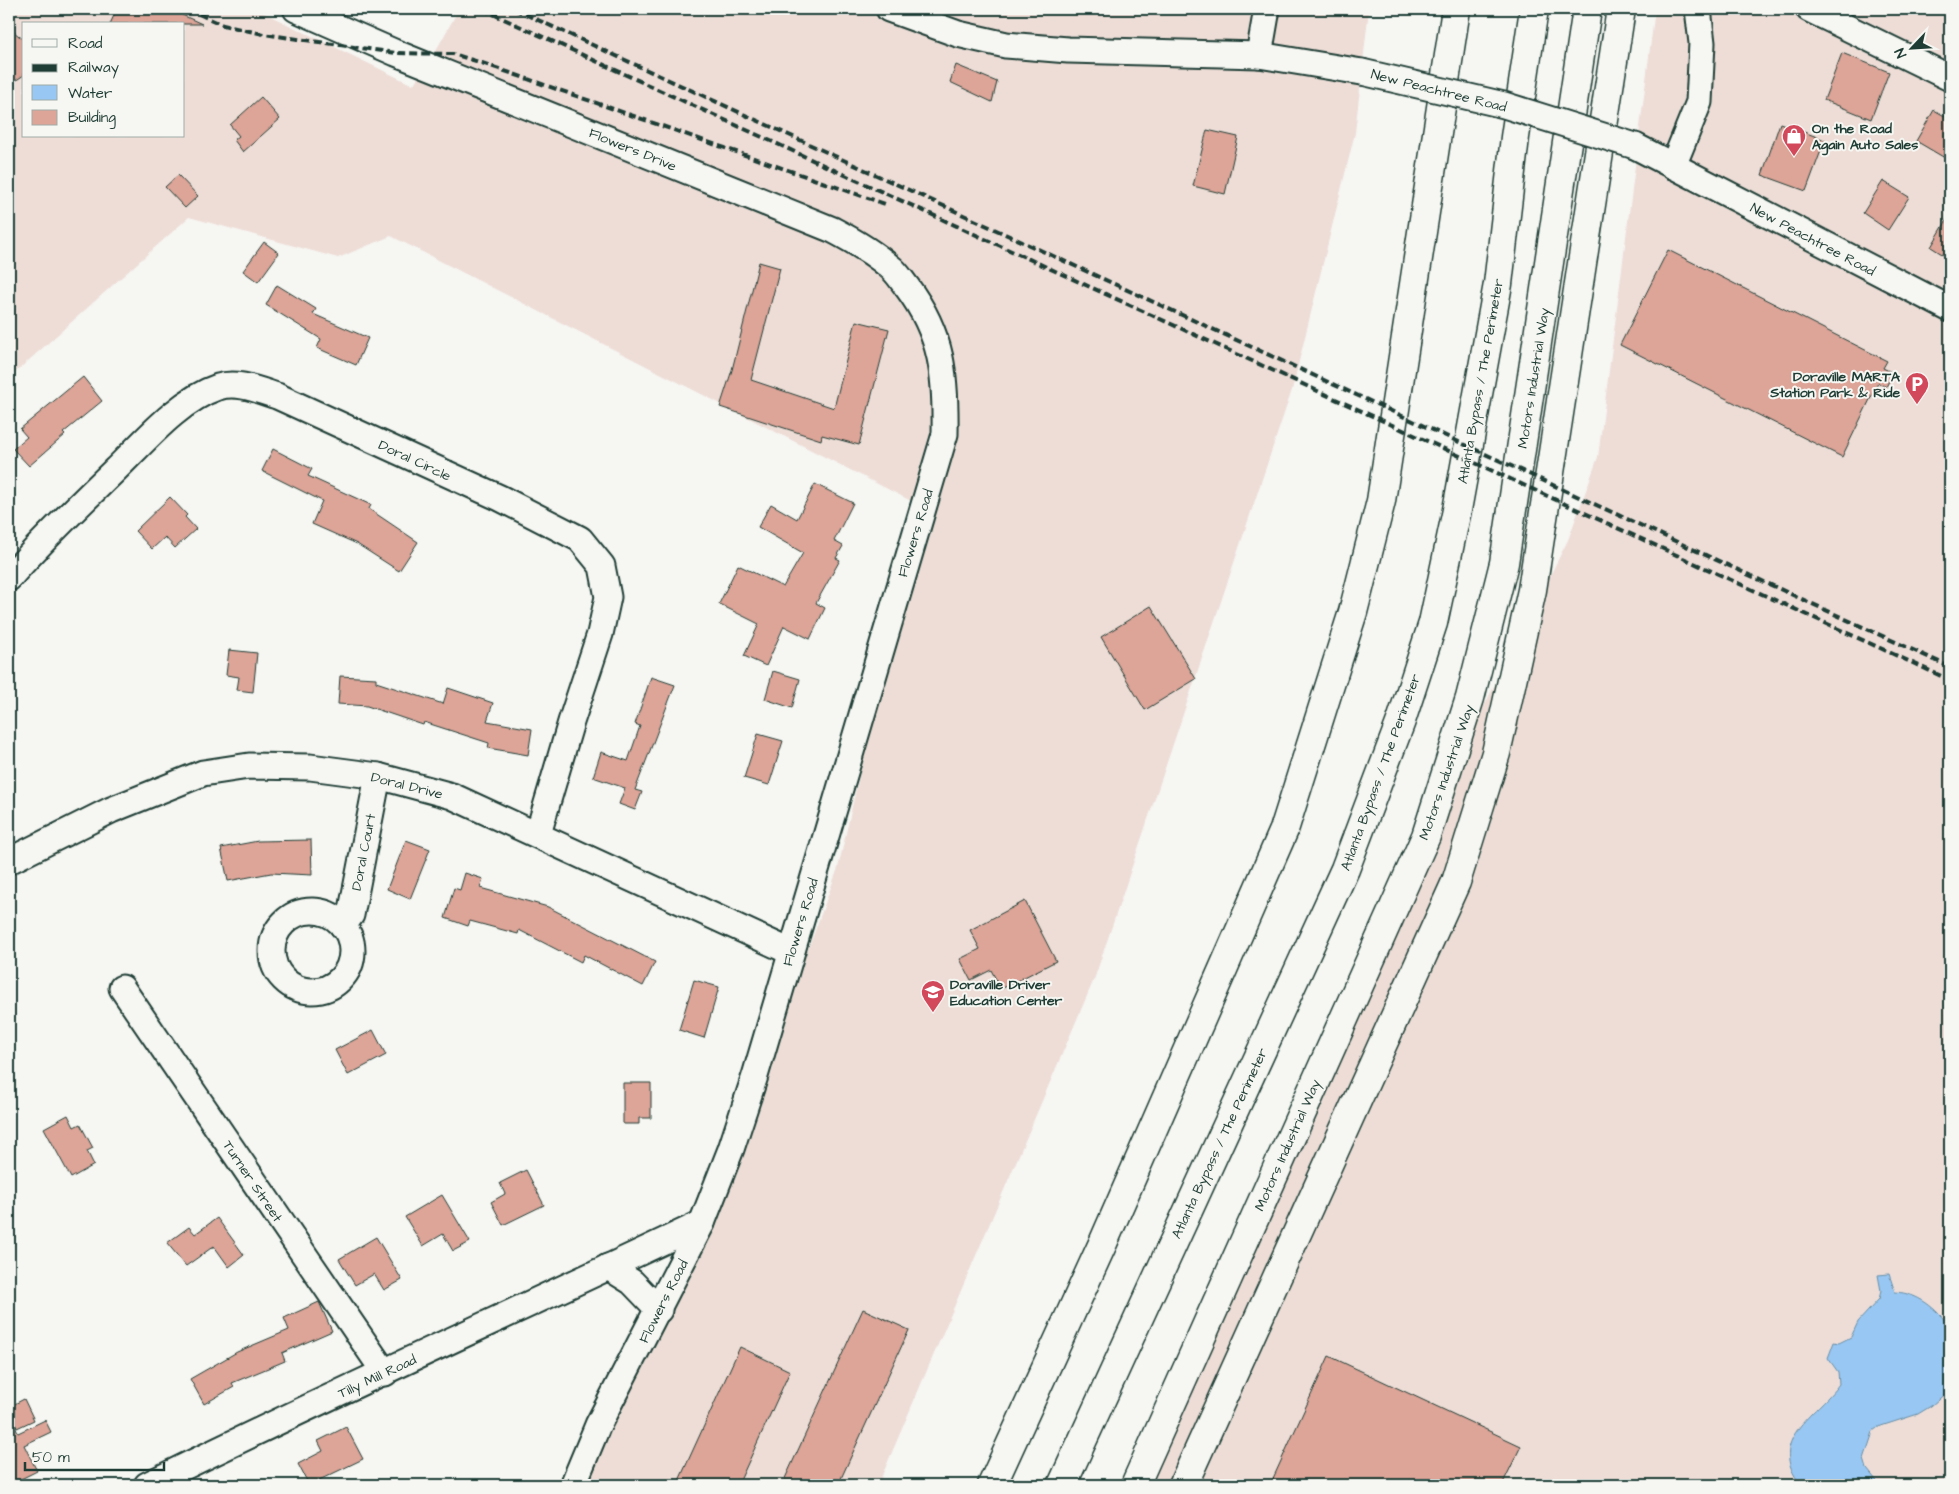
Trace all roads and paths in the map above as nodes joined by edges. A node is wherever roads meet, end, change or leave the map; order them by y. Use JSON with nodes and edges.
{"nodes":[{"id":1,"x":296,"y":9,"type":"edge"},
{"id":2,"x":889,"y":9,"type":"edge"},
{"id":3,"x":1267,"y":9,"type":"edge"},
{"id":4,"x":1444,"y":9,"type":"edge"},
{"id":5,"x":1456,"y":9,"type":"edge"},
{"id":6,"x":1534,"y":9,"type":"edge"},
{"id":7,"x":1588,"y":9,"type":"edge"},
{"id":8,"x":1622,"y":9,"type":"edge"},
{"id":9,"x":1698,"y":9,"type":"edge"},
{"id":10,"x":1809,"y":9,"type":"edge"},
{"id":11,"x":1259,"y":55,"type":"junction"},
{"id":12,"x":1446,"y":78,"type":"junction"},
{"id":13,"x":1950,"y":78,"type":"edge"},
{"id":14,"x":1673,"y":166,"type":"junction"},
{"id":15,"x":1950,"y":309,"type":"edge"},
{"id":16,"x":935,"y":334,"type":"joint"},
{"id":17,"x":9,"y":578,"type":"edge"},
{"id":18,"x":378,"y":776,"type":"junction"},
{"id":19,"x":538,"y":834,"type":"junction"},
{"id":20,"x":9,"y":861,"type":"edge"},
{"id":21,"x":343,"y":926,"type":"dead end"},
{"id":22,"x":791,"y":952,"type":"junction"},
{"id":23,"x":122,"y":988,"type":"dead end"},
{"id":24,"x":702,"y":1223,"type":"junction"},
{"id":25,"x":608,"y":1267,"type":"junction"},
{"id":26,"x":659,"y":1310,"type":"junction"},
{"id":27,"x":385,"y":1373,"type":"junction"},
{"id":28,"x":147,"y":1485,"type":"edge"},
{"id":29,"x":573,"y":1485,"type":"edge"},
{"id":30,"x":992,"y":1485,"type":"edge"},
{"id":31,"x":1062,"y":1485,"type":"edge"},
{"id":32,"x":1135,"y":1485,"type":"edge"},
{"id":33,"x":1183,"y":1485,"type":"edge"}],
"edges":[{"from":1,"to":16,"type":"street","name":"Flowers Drive"},
{"from":2,"to":11,"type":"street","name":"New Peachtree Road"},
{"from":3,"to":11,"type":"street"},
{"from":4,"to":12,"type":"main road"},
{"from":5,"to":12,"type":"main road"},
{"from":6,"to":31,"type":"main road","name":"Atlanta Bypass / The Perimeter"},
{"from":7,"to":32,"type":"main road","name":"Motors Industrial Way"},
{"from":8,"to":33,"type":"main road"},
{"from":9,"to":14,"type":"street"},
{"from":10,"to":13,"type":"street"},
{"from":11,"to":14,"type":"street","name":"New Peachtree Road","bridge":true},
{"from":12,"to":30,"type":"main road"},
{"from":14,"to":15,"type":"street","name":"New Peachtree Road"},
{"from":16,"to":22,"type":"street","name":"Flowers Road"},
{"from":17,"to":19,"type":"street","name":"Doral Circle"},
{"from":18,"to":19,"type":"street","name":"Doral Drive"},
{"from":18,"to":20,"type":"street","name":"Doral Drive"},
{"from":18,"to":21,"type":"street","name":"Doral Court"},
{"from":19,"to":22,"type":"street","name":"Doral Drive"},
{"from":22,"to":24,"type":"street","name":"Flowers Road"},
{"from":23,"to":27,"type":"street","name":"Turner Street"},
{"from":24,"to":25,"type":"street","name":"Tilly Mill Road"},
{"from":24,"to":26,"type":"street","name":"Flowers Road"},
{"from":25,"to":26,"type":"street"},
{"from":25,"to":27,"type":"street","name":"Tilly Mill Road"},
{"from":26,"to":29,"type":"street","name":"Flowers Road"},
{"from":27,"to":28,"type":"street","name":"Tilly Mill Road"}]}
